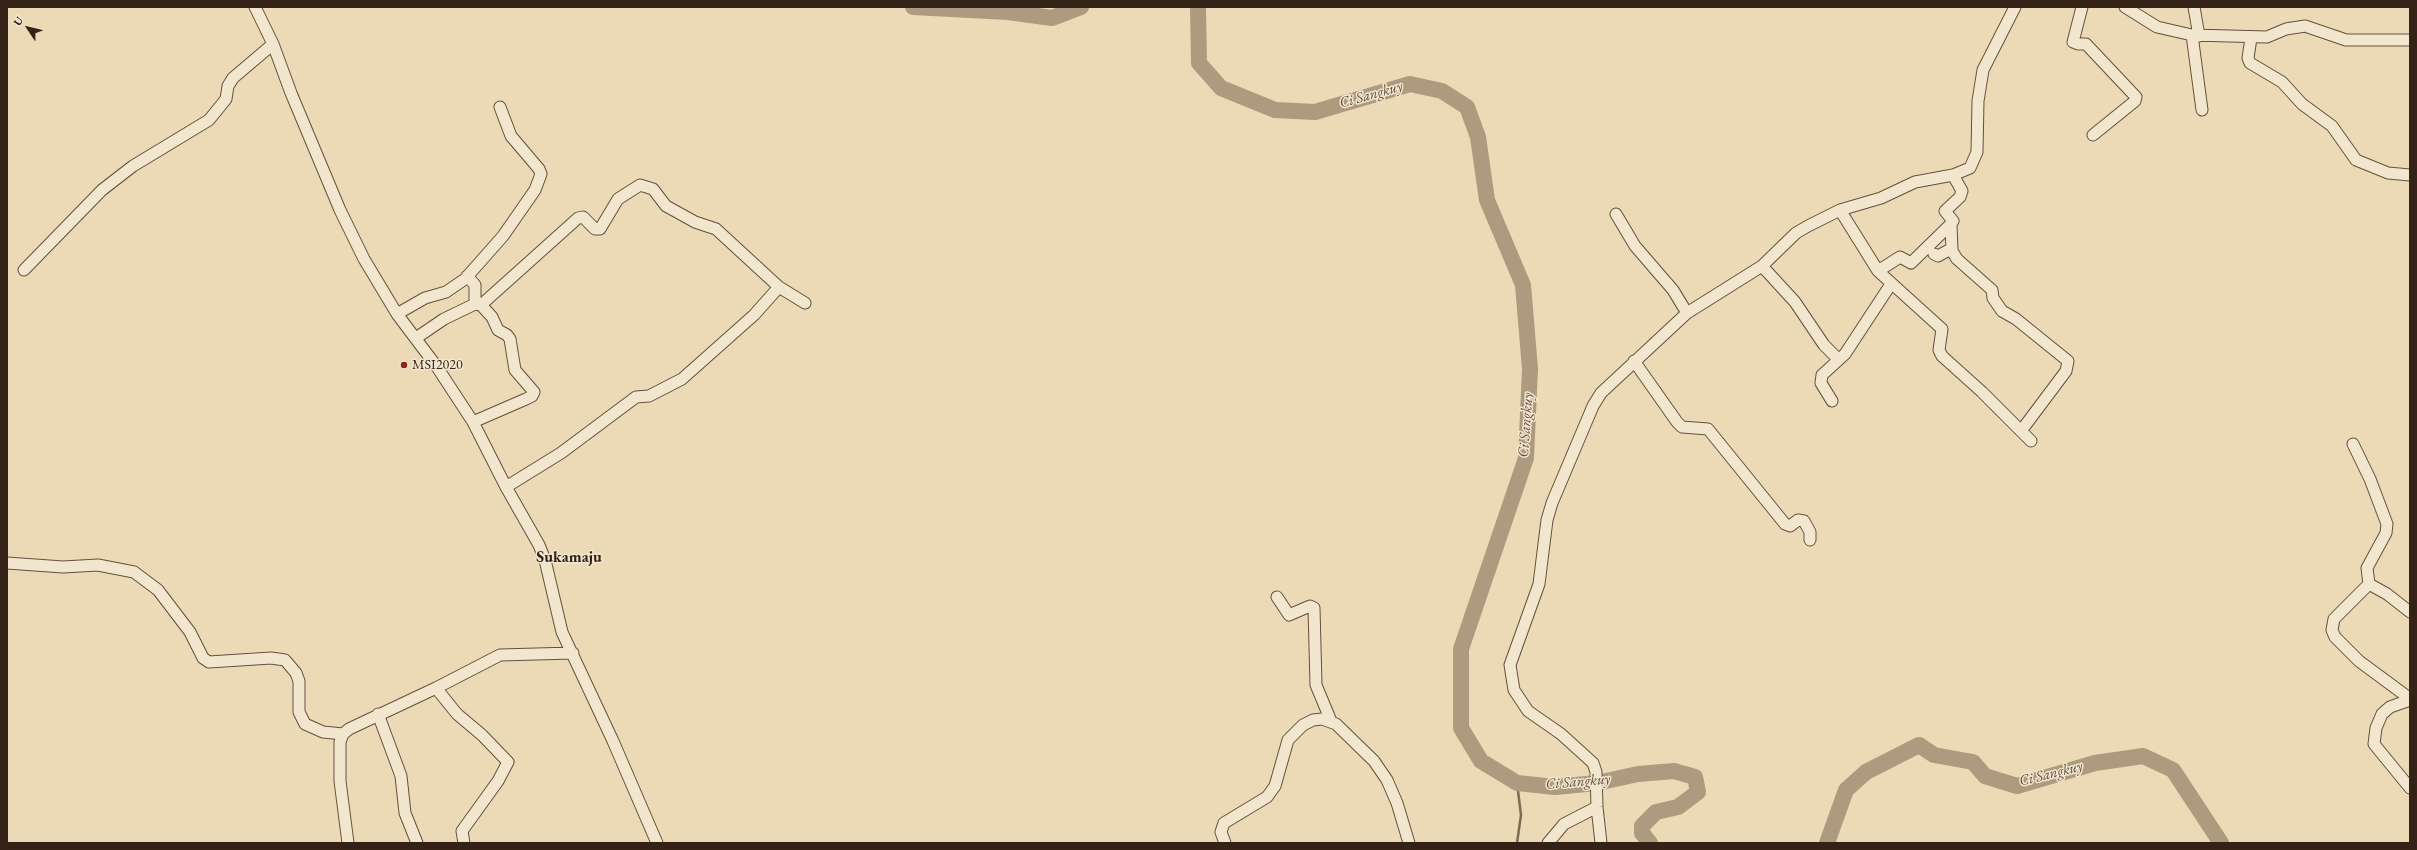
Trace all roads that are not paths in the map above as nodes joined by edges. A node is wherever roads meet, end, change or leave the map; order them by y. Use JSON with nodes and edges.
{"nodes":[{"id":1,"x":256,"y":7,"type":"edge"},
{"id":2,"x":2016,"y":7,"type":"edge"},
{"id":3,"x":2082,"y":7,"type":"edge"},
{"id":4,"x":2124,"y":7,"type":"edge"},
{"id":5,"x":2194,"y":7,"type":"edge"},
{"id":6,"x":2195,"y":35,"type":"junction"},
{"id":7,"x":2251,"y":38,"type":"junction"},
{"id":8,"x":2410,"y":40,"type":"edge"},
{"id":9,"x":274,"y":44,"type":"junction"},
{"id":10,"x":500,"y":106,"type":"dead end"},
{"id":11,"x":2202,"y":110,"type":"dead end"},
{"id":12,"x":2093,"y":135,"type":"dead end"},
{"id":13,"x":1953,"y":175,"type":"junction"},
{"id":14,"x":2410,"y":175,"type":"edge"},
{"id":15,"x":1840,"y":210,"type":"junction"},
{"id":16,"x":1616,"y":214,"type":"dead end"},
{"id":17,"x":1952,"y":224,"type":"junction"},
{"id":18,"x":1952,"y":251,"type":"junction"},
{"id":19,"x":1934,"y":254,"type":"dead end"},
{"id":20,"x":1762,"y":266,"type":"junction"},
{"id":21,"x":24,"y":270,"type":"dead end"},
{"id":22,"x":1878,"y":271,"type":"junction"},
{"id":23,"x":467,"y":276,"type":"junction"},
{"id":24,"x":1891,"y":284,"type":"junction"},
{"id":25,"x":779,"y":286,"type":"junction"},
{"id":26,"x":805,"y":303,"type":"dead end"},
{"id":27,"x":478,"y":305,"type":"junction"},
{"id":28,"x":1687,"y":313,"type":"junction"},
{"id":29,"x":397,"y":314,"type":"junction"},
{"id":30,"x":416,"y":338,"type":"junction"},
{"id":31,"x":1838,"y":360,"type":"junction"},
{"id":32,"x":1634,"y":361,"type":"junction"},
{"id":33,"x":1832,"y":402,"type":"dead end"},
{"id":34,"x":473,"y":422,"type":"junction"},
{"id":35,"x":2021,"y":431,"type":"junction"},
{"id":36,"x":2031,"y":441,"type":"dead end"},
{"id":37,"x":2353,"y":444,"type":"dead end"},
{"id":38,"x":506,"y":487,"type":"junction"},
{"id":39,"x":1810,"y":540,"type":"dead end"},
{"id":40,"x":7,"y":563,"type":"edge"},
{"id":41,"x":2369,"y":584,"type":"junction"},
{"id":42,"x":1277,"y":597,"type":"dead end"},
{"id":43,"x":2410,"y":612,"type":"edge"},
{"id":44,"x":573,"y":652,"type":"junction"},
{"id":45,"x":436,"y":688,"type":"junction"},
{"id":46,"x":2407,"y":697,"type":"edge"},
{"id":47,"x":378,"y":714,"type":"junction"},
{"id":48,"x":1331,"y":721,"type":"junction"},
{"id":49,"x":343,"y":734,"type":"junction"},
{"id":50,"x":2410,"y":788,"type":"edge"},
{"id":51,"x":1597,"y":803,"type":"junction"},
{"id":52,"x":348,"y":843,"type":"edge"},
{"id":53,"x":417,"y":843,"type":"edge"},
{"id":54,"x":464,"y":843,"type":"edge"},
{"id":55,"x":657,"y":843,"type":"edge"},
{"id":56,"x":1225,"y":843,"type":"edge"},
{"id":57,"x":1409,"y":843,"type":"edge"},
{"id":58,"x":1548,"y":843,"type":"edge"},
{"id":59,"x":1601,"y":843,"type":"edge"}],
"edges":[{"from":1,"to":9,"type":"street"},
{"from":2,"to":13,"type":"street"},
{"from":3,"to":12,"type":"street"},
{"from":4,"to":6,"type":"street"},
{"from":5,"to":6,"type":"street"},
{"from":6,"to":7,"type":"street"},
{"from":6,"to":11,"type":"street"},
{"from":7,"to":8,"type":"street"},
{"from":7,"to":14,"type":"street"},
{"from":9,"to":21,"type":"street"},
{"from":9,"to":29,"type":"street"},
{"from":10,"to":23,"type":"street"},
{"from":13,"to":15,"type":"street"},
{"from":13,"to":17,"type":"street"},
{"from":15,"to":20,"type":"street"},
{"from":15,"to":22,"type":"street"},
{"from":16,"to":28,"type":"street"},
{"from":17,"to":18,"type":"street"},
{"from":17,"to":22,"type":"street"},
{"from":18,"to":19,"type":"street"},
{"from":18,"to":35,"type":"street"},
{"from":20,"to":28,"type":"street"},
{"from":20,"to":31,"type":"street"},
{"from":22,"to":24,"type":"street"},
{"from":23,"to":27,"type":"street"},
{"from":23,"to":29,"type":"street"},
{"from":24,"to":31,"type":"street"},
{"from":24,"to":35,"type":"street"},
{"from":25,"to":26,"type":"street"},
{"from":25,"to":27,"type":"street"},
{"from":25,"to":38,"type":"street"},
{"from":27,"to":30,"type":"street"},
{"from":27,"to":34,"type":"street"},
{"from":28,"to":32,"type":"street"},
{"from":29,"to":30,"type":"street"},
{"from":30,"to":34,"type":"street"},
{"from":31,"to":33,"type":"street"},
{"from":32,"to":39,"type":"street"},
{"from":32,"to":51,"type":"street"},
{"from":34,"to":38,"type":"street"},
{"from":35,"to":36,"type":"street"},
{"from":37,"to":41,"type":"street"},
{"from":38,"to":44,"type":"street"},
{"from":40,"to":49,"type":"street"},
{"from":41,"to":43,"type":"street"},
{"from":41,"to":46,"type":"street"},
{"from":42,"to":48,"type":"street"},
{"from":44,"to":45,"type":"street"},
{"from":44,"to":55,"type":"street"},
{"from":45,"to":47,"type":"street"},
{"from":45,"to":54,"type":"street"},
{"from":46,"to":50,"type":"street"},
{"from":47,"to":49,"type":"street"},
{"from":47,"to":53,"type":"street"},
{"from":48,"to":56,"type":"street"},
{"from":48,"to":57,"type":"street"},
{"from":49,"to":52,"type":"street"},
{"from":51,"to":58,"type":"street"},
{"from":51,"to":59,"type":"street"}]}
